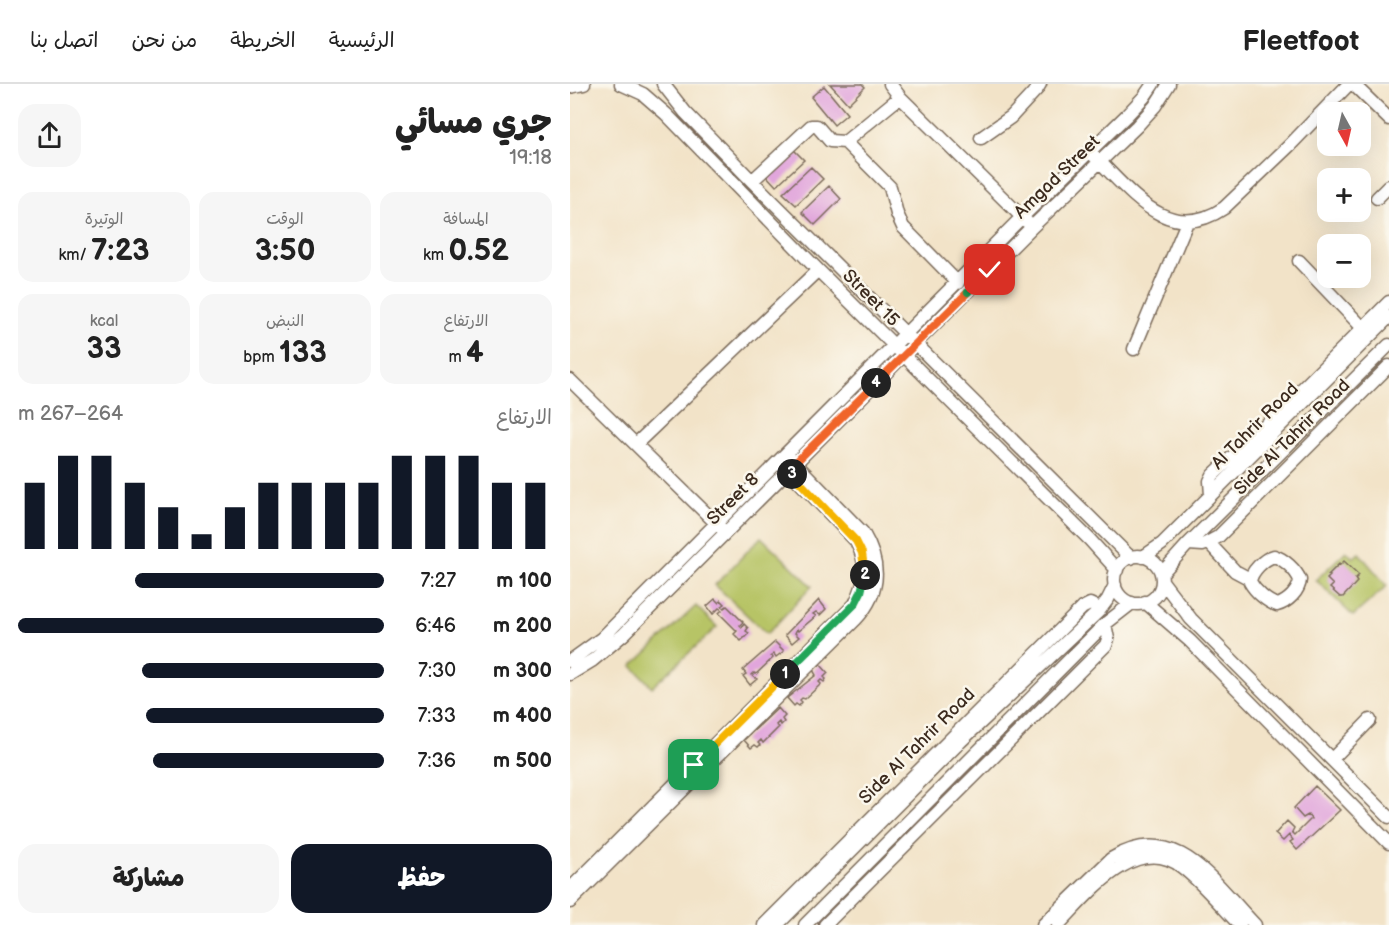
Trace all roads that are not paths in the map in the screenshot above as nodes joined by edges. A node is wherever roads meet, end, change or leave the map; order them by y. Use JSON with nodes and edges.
{"nodes":[{"id":1,"x":584,"y":84,"type":"edge"},
{"id":2,"x":621,"y":84,"type":"edge"},
{"id":3,"x":663,"y":84,"type":"edge"},
{"id":4,"x":890,"y":84,"type":"edge"},
{"id":5,"x":1040,"y":84,"type":"edge"},
{"id":6,"x":1153,"y":84,"type":"edge"},
{"id":7,"x":1169,"y":84,"type":"edge"},
{"id":8,"x":1351,"y":84,"type":"edge"},
{"id":9,"x":570,"y":87,"type":"edge"},
{"id":10,"x":900,"y":97,"type":"junction"},
{"id":11,"x":1389,"y":119,"type":"edge"},
{"id":12,"x":981,"y":138,"type":"dead end"},
{"id":13,"x":845,"y":142,"type":"junction"},
{"id":14,"x":1089,"y":152,"type":"junction"},
{"id":15,"x":1099,"y":161,"type":"junction"},
{"id":16,"x":752,"y":181,"type":"junction"},
{"id":17,"x":1389,"y":186,"type":"edge"},
{"id":18,"x":1377,"y":198,"type":"dead end"},
{"id":19,"x":1022,"y":217,"type":"junction"},
{"id":20,"x":1187,"y":222,"type":"junction"},
{"id":21,"x":1032,"y":227,"type":"junction"},
{"id":22,"x":1299,"y":261,"type":"dead end"},
{"id":23,"x":818,"y":270,"type":"junction"},
{"id":24,"x":958,"y":283,"type":"junction"},
{"id":25,"x":1389,"y":302,"type":"edge"},
{"id":26,"x":1389,"y":318,"type":"edge"},
{"id":27,"x":1363,"y":328,"type":"junction"},
{"id":28,"x":906,"y":334,"type":"junction"},
{"id":29,"x":915,"y":344,"type":"junction"},
{"id":30,"x":1389,"y":345,"type":"edge"},
{"id":31,"x":1134,"y":349,"type":"dead end"},
{"id":32,"x":899,"y":351,"type":"junction"},
{"id":33,"x":1389,"y":366,"type":"edge"},
{"id":34,"x":570,"y":380,"type":"edge"},
{"id":35,"x":636,"y":444,"type":"junction"},
{"id":36,"x":1290,"y":444,"type":"junction"},
{"id":37,"x":1300,"y":454,"type":"junction"},
{"id":38,"x":787,"y":462,"type":"junction"},
{"id":39,"x":1211,"y":495,"type":"junction"},
{"id":40,"x":721,"y":528,"type":"junction"},
{"id":41,"x":1209,"y":543,"type":"junction"},
{"id":42,"x":1188,"y":544,"type":"junction"},
{"id":43,"x":1137,"y":557,"type":"junction"},
{"id":44,"x":1116,"y":570,"type":"junction"},
{"id":45,"x":1161,"y":577,"type":"junction"},
{"id":46,"x":1250,"y":579,"type":"dead end"},
{"id":47,"x":1115,"y":585,"type":"junction"},
{"id":48,"x":1145,"y":602,"type":"junction"},
{"id":49,"x":1132,"y":603,"type":"junction"},
{"id":50,"x":1105,"y":624,"type":"junction"},
{"id":51,"x":570,"y":661,"type":"edge"},
{"id":52,"x":570,"y":674,"type":"edge"},
{"id":53,"x":1370,"y":720,"type":"dead end"},
{"id":54,"x":950,"y":746,"type":"junction"},
{"id":55,"x":1332,"y":759,"type":"junction"},
{"id":56,"x":921,"y":809,"type":"junction"},
{"id":57,"x":1389,"y":817,"type":"edge"},
{"id":58,"x":932,"y":819,"type":"junction"},
{"id":59,"x":1389,"y":843,"type":"edge"},
{"id":60,"x":570,"y":889,"type":"edge"},
{"id":61,"x":570,"y":902,"type":"edge"},
{"id":62,"x":764,"y":925,"type":"edge"},
{"id":63,"x":777,"y":925,"type":"edge"},
{"id":64,"x":805,"y":925,"type":"edge"},
{"id":65,"x":825,"y":925,"type":"edge"},
{"id":66,"x":1043,"y":925,"type":"edge"},
{"id":67,"x":1058,"y":925,"type":"edge"},
{"id":68,"x":1240,"y":925,"type":"edge"},
{"id":69,"x":1255,"y":925,"type":"edge"}],
"edges":[{"from":1,"to":9,"type":"street"},
{"from":2,"to":23,"type":"street","name":"Street 15"},
{"from":3,"to":16,"type":"street","name":"Street 15"},
{"from":4,"to":10,"type":"street"},
{"from":5,"to":12,"type":"street"},
{"from":6,"to":14,"type":"street","name":"Amgad Street"},
{"from":7,"to":15,"type":"street","name":"Amgad Street"},
{"from":8,"to":11,"type":"street"},
{"from":8,"to":20,"type":"street"},
{"from":10,"to":13,"type":"street"},
{"from":10,"to":19,"type":"street"},
{"from":13,"to":16,"type":"street"},
{"from":13,"to":24,"type":"street"},
{"from":14,"to":15,"type":"street"},
{"from":14,"to":19,"type":"street","name":"Amgad Street"},
{"from":15,"to":20,"type":"street"},
{"from":15,"to":21,"type":"street","name":"Amgad Street"},
{"from":16,"to":28,"type":"street","name":"Street 15"},
{"from":17,"to":18,"type":"street"},
{"from":19,"to":21,"type":"street"},
{"from":19,"to":24,"type":"street","name":"Amgad Street"},
{"from":20,"to":31,"type":"street"},
{"from":21,"to":29,"type":"street","name":"Amgad Street"},
{"from":22,"to":27,"type":"street"},
{"from":23,"to":32,"type":"street","name":"Street 15"},
{"from":23,"to":35,"type":"street"},
{"from":24,"to":28,"type":"street","name":"Amgad Street"},
{"from":25,"to":27,"type":"street","name":"Side Al Tahrir Road"},
{"from":26,"to":39,"type":"street","name":"Al Tahrir Road"},
{"from":27,"to":39,"type":"street","name":"Side Al Tahrir Road"},
{"from":28,"to":29,"type":"street","name":"Street 15"},
{"from":28,"to":32,"type":"street","name":"Street 8"},
{"from":29,"to":32,"type":"street","name":"Street 8"},
{"from":29,"to":43,"type":"street","name":"Street 15"},
{"from":30,"to":36,"type":"street","name":"Al Tahrir Road"},
{"from":32,"to":38,"type":"street","name":"Street 8"},
{"from":32,"to":44,"type":"street","name":"Street 15"},
{"from":33,"to":37,"type":"street","name":"Side Al Tahrir Road"},
{"from":34,"to":35,"type":"street"},
{"from":35,"to":40,"type":"street"},
{"from":36,"to":37,"type":"street"},
{"from":36,"to":42,"type":"street","name":"Al Tahrir Road"},
{"from":37,"to":41,"type":"street","name":"Side Al Tahrir Road"},
{"from":38,"to":40,"type":"street","name":"Street 8"},
{"from":38,"to":60,"type":"street"},
{"from":38,"to":61,"type":"street"},
{"from":39,"to":43,"type":"street","name":"Al Tahrir Road"},
{"from":40,"to":51,"type":"street","name":"Street 8"},
{"from":40,"to":52,"type":"street","name":"Street 8"},
{"from":41,"to":42,"type":"street"},
{"from":41,"to":46,"type":"street"},
{"from":42,"to":45,"type":"street","name":"Al Tahrir Road"},
{"from":43,"to":44,"type":"street"},
{"from":43,"to":45,"type":"street"},
{"from":44,"to":47,"type":"street"},
{"from":45,"to":48,"type":"street"},
{"from":45,"to":55,"type":"street"},
{"from":47,"to":49,"type":"street"},
{"from":47,"to":54,"type":"street","name":"Side Al Tahrir Road"},
{"from":48,"to":49,"type":"street"},
{"from":48,"to":59,"type":"street"},
{"from":49,"to":50,"type":"street"},
{"from":50,"to":56,"type":"street"},
{"from":50,"to":58,"type":"street"},
{"from":53,"to":55,"type":"street"},
{"from":54,"to":62,"type":"street","name":"Side Al Tahrir Road"},
{"from":54,"to":63,"type":"street"},
{"from":55,"to":57,"type":"street"},
{"from":56,"to":58,"type":"street"},
{"from":56,"to":64,"type":"street"},
{"from":58,"to":65,"type":"street"},
{"from":66,"to":69,"type":"street"},
{"from":67,"to":68,"type":"street"}]}
